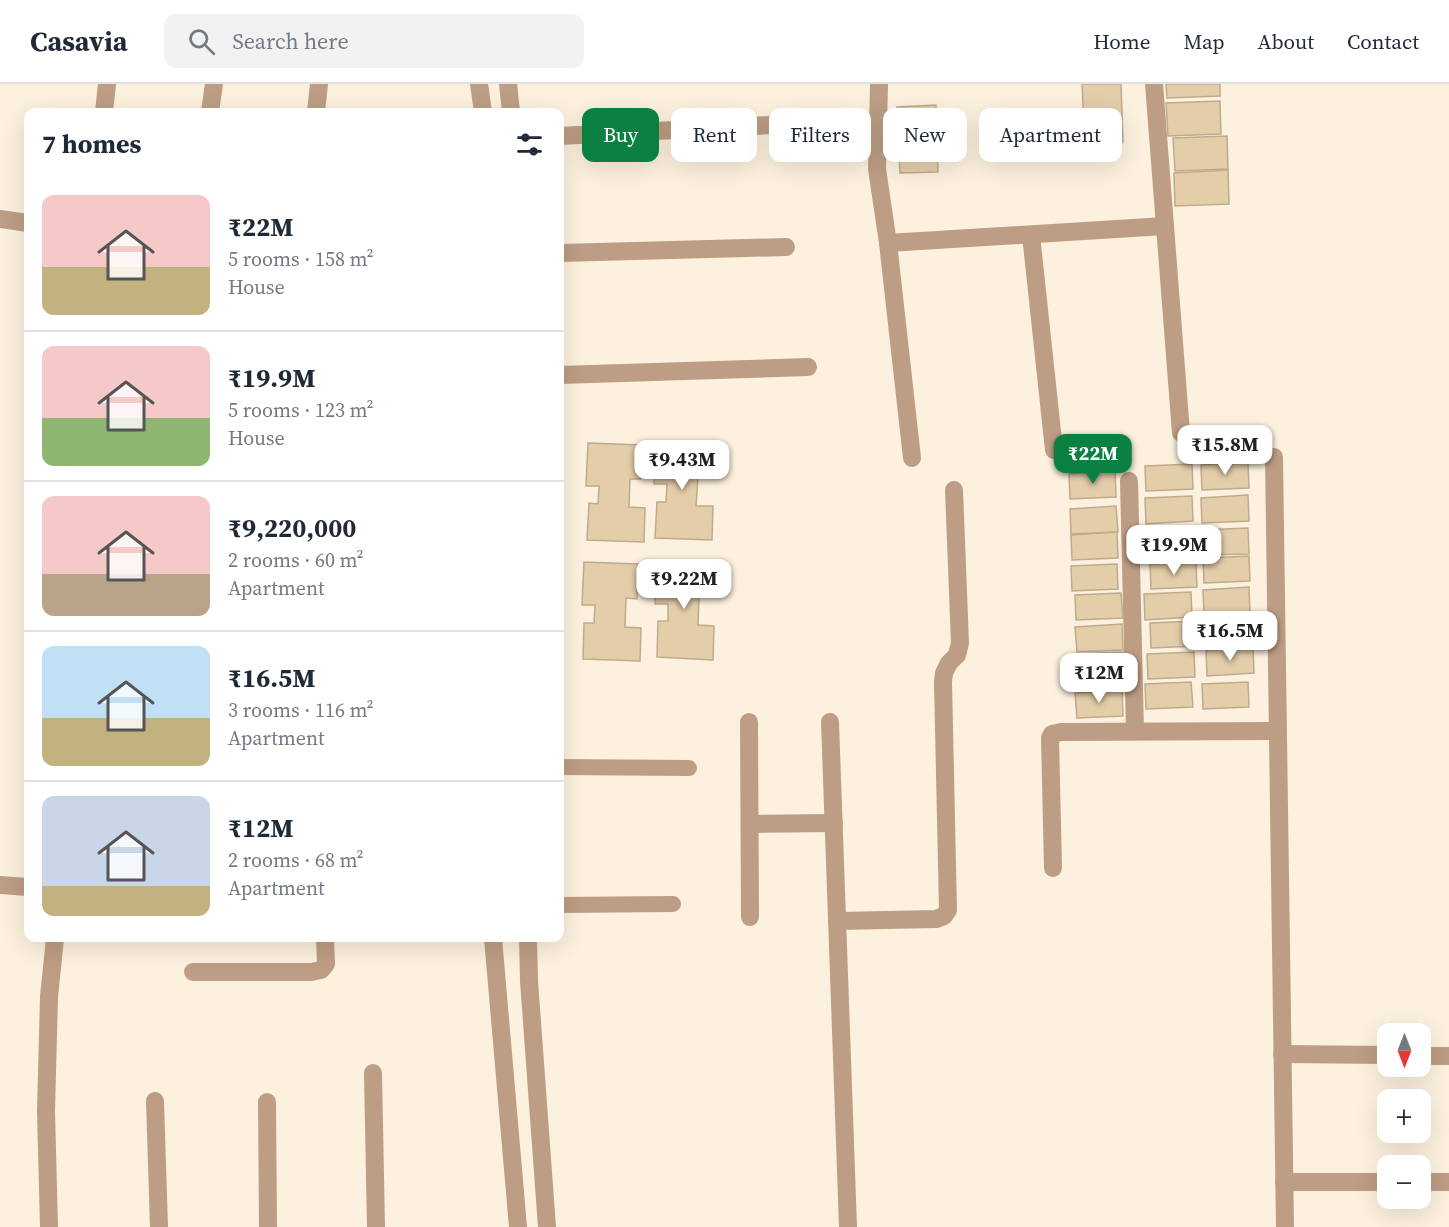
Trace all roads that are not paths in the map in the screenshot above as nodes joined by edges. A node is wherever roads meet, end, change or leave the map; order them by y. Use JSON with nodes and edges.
{"nodes":[{"id":1,"x":107,"y":84,"type":"edge"},
{"id":2,"x":214,"y":84,"type":"edge"},
{"id":3,"x":319,"y":84,"type":"edge"},
{"id":4,"x":479,"y":84,"type":"edge"},
{"id":5,"x":508,"y":84,"type":"edge"},
{"id":6,"x":879,"y":84,"type":"edge"},
{"id":7,"x":1154,"y":84,"type":"edge"},
{"id":8,"x":104,"y":108,"type":"edge"},
{"id":9,"x":211,"y":108,"type":"edge"},
{"id":10,"x":316,"y":108,"type":"edge"},
{"id":11,"x":482,"y":108,"type":"edge"},
{"id":12,"x":511,"y":108,"type":"edge"},
{"id":13,"x":769,"y":125,"type":"edge"},
{"id":14,"x":564,"y":136,"type":"edge"},
{"id":15,"x":0,"y":219,"type":"edge"},
{"id":16,"x":24,"y":222,"type":"edge"},
{"id":17,"x":1165,"y":226,"type":"junction"},
{"id":18,"x":1031,"y":235,"type":"junction"},
{"id":19,"x":888,"y":243,"type":"junction"},
{"id":20,"x":786,"y":247,"type":"dead end"},
{"id":21,"x":564,"y":253,"type":"edge"},
{"id":22,"x":808,"y":367,"type":"dead end"},
{"id":23,"x":564,"y":375,"type":"edge"},
{"id":24,"x":1180,"y":433,"type":"dead end"},
{"id":25,"x":1054,"y":450,"type":"dead end"},
{"id":26,"x":1274,"y":457,"type":"dead end"},
{"id":27,"x":912,"y":458,"type":"dead end"},
{"id":28,"x":1130,"y":481,"type":"dead end"},
{"id":29,"x":954,"y":490,"type":"dead end"},
{"id":30,"x":749,"y":722,"type":"dead end"},
{"id":31,"x":830,"y":722,"type":"dead end"},
{"id":32,"x":1135,"y":732,"type":"junction"},
{"id":33,"x":1277,"y":732,"type":"junction"},
{"id":34,"x":564,"y":767,"type":"edge"},
{"id":35,"x":689,"y":768,"type":"dead end"},
{"id":36,"x":834,"y":823,"type":"junction"},
{"id":37,"x":750,"y":824,"type":"junction"},
{"id":38,"x":1053,"y":868,"type":"dead end"},
{"id":39,"x":0,"y":885,"type":"edge"},
{"id":40,"x":24,"y":887,"type":"edge"},
{"id":41,"x":673,"y":904,"type":"dead end"},
{"id":42,"x":564,"y":905,"type":"edge"},
{"id":43,"x":750,"y":917,"type":"dead end"},
{"id":44,"x":837,"y":921,"type":"junction"},
{"id":45,"x":55,"y":942,"type":"edge"},
{"id":46,"x":325,"y":942,"type":"edge"},
{"id":47,"x":493,"y":942,"type":"edge"},
{"id":48,"x":528,"y":942,"type":"edge"},
{"id":49,"x":193,"y":972,"type":"dead end"},
{"id":50,"x":1282,"y":1054,"type":"junction"},
{"id":51,"x":1377,"y":1055,"type":"edge"},
{"id":52,"x":1431,"y":1056,"type":"edge"},
{"id":53,"x":1449,"y":1056,"type":"edge"},
{"id":54,"x":373,"y":1072,"type":"dead end"},
{"id":55,"x":155,"y":1101,"type":"dead end"},
{"id":56,"x":267,"y":1102,"type":"dead end"},
{"id":57,"x":1284,"y":1182,"type":"junction"},
{"id":58,"x":1377,"y":1182,"type":"edge"},
{"id":59,"x":1431,"y":1182,"type":"edge"},
{"id":60,"x":1449,"y":1182,"type":"edge"},
{"id":61,"x":49,"y":1227,"type":"edge"},
{"id":62,"x":159,"y":1227,"type":"edge"},
{"id":63,"x":268,"y":1227,"type":"edge"},
{"id":64,"x":376,"y":1227,"type":"edge"},
{"id":65,"x":518,"y":1227,"type":"edge"},
{"id":66,"x":547,"y":1227,"type":"edge"},
{"id":67,"x":849,"y":1227,"type":"edge"},
{"id":68,"x":1285,"y":1227,"type":"edge"}],
"edges":[{"from":1,"to":8,"type":"street"},
{"from":2,"to":9,"type":"street"},
{"from":3,"to":10,"type":"street"},
{"from":4,"to":11,"type":"street"},
{"from":5,"to":12,"type":"street"},
{"from":6,"to":19,"type":"street"},
{"from":7,"to":17,"type":"street"},
{"from":13,"to":14,"type":"street"},
{"from":15,"to":16,"type":"street"},
{"from":17,"to":18,"type":"street"},
{"from":17,"to":24,"type":"street"},
{"from":18,"to":19,"type":"street"},
{"from":18,"to":25,"type":"street"},
{"from":19,"to":27,"type":"street"},
{"from":20,"to":21,"type":"street"},
{"from":22,"to":23,"type":"street"},
{"from":26,"to":33,"type":"street"},
{"from":28,"to":32,"type":"street"},
{"from":29,"to":44,"type":"street"},
{"from":30,"to":37,"type":"street"},
{"from":31,"to":36,"type":"street"},
{"from":32,"to":33,"type":"street"},
{"from":32,"to":38,"type":"street"},
{"from":33,"to":50,"type":"street"},
{"from":34,"to":35,"type":"lane"},
{"from":36,"to":37,"type":"street"},
{"from":36,"to":44,"type":"street"},
{"from":37,"to":43,"type":"street"},
{"from":39,"to":40,"type":"street"},
{"from":41,"to":42,"type":"lane"},
{"from":44,"to":67,"type":"street"},
{"from":45,"to":61,"type":"street"},
{"from":46,"to":49,"type":"street"},
{"from":47,"to":65,"type":"street"},
{"from":48,"to":66,"type":"street"},
{"from":50,"to":51,"type":"street"},
{"from":50,"to":57,"type":"street"},
{"from":52,"to":53,"type":"street"},
{"from":54,"to":64,"type":"street"},
{"from":55,"to":62,"type":"street"},
{"from":56,"to":63,"type":"street"},
{"from":57,"to":58,"type":"street"},
{"from":57,"to":68,"type":"street"},
{"from":59,"to":60,"type":"street"}]}
